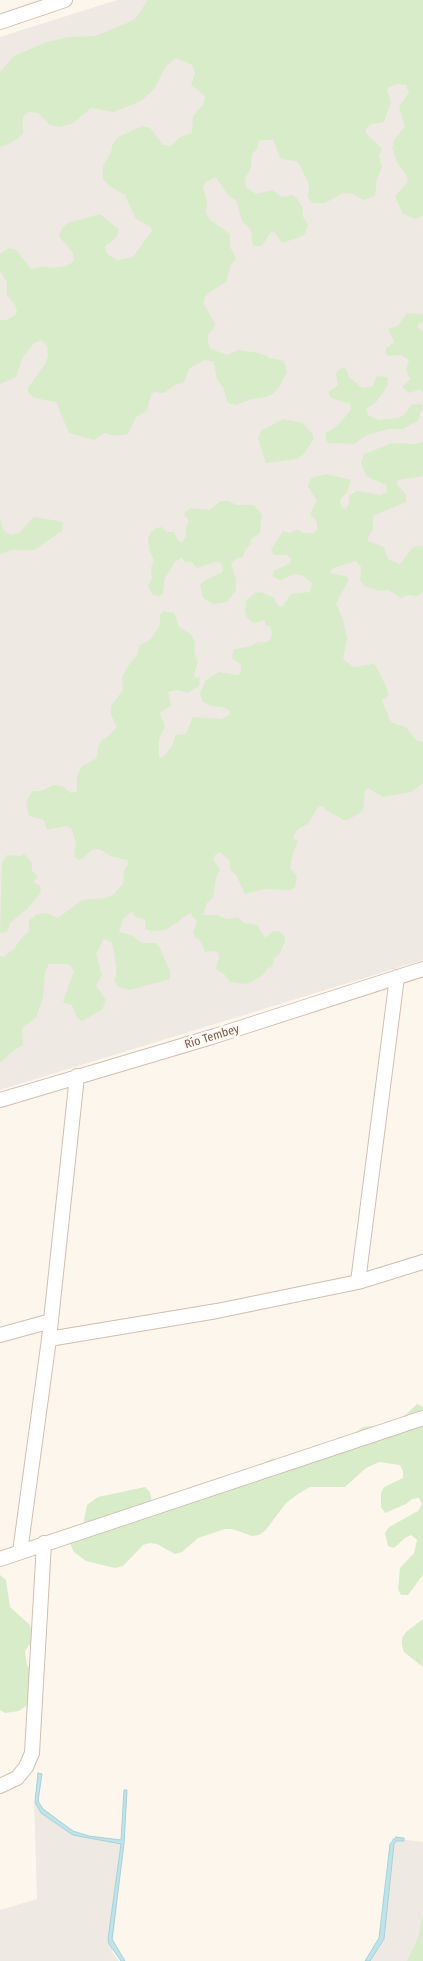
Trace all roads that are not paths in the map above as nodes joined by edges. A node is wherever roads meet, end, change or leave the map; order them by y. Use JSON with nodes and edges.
{"nodes":[{"id":1,"x":65,"y":0,"type":"edge"},
{"id":2,"x":0,"y":22,"type":"edge"},
{"id":3,"x":423,"y":968,"type":"edge"},
{"id":4,"x":397,"y":977,"type":"junction"},
{"id":5,"x":78,"y":1076,"type":"junction"},
{"id":6,"x":0,"y":1100,"type":"edge"},
{"id":7,"x":423,"y":1262,"type":"edge"},
{"id":8,"x":358,"y":1282,"type":"junction"},
{"id":9,"x":51,"y":1322,"type":"junction"},
{"id":10,"x":0,"y":1335,"type":"edge"},
{"id":11,"x":49,"y":1339,"type":"junction"},
{"id":12,"x":423,"y":1418,"type":"edge"},
{"id":13,"x":44,"y":1543,"type":"junction"},
{"id":14,"x":20,"y":1552,"type":"junction"},
{"id":15,"x":0,"y":1559,"type":"edge"},
{"id":16,"x":0,"y":1786,"type":"edge"}],
"edges":[{"from":1,"to":2,"type":"street"},
{"from":3,"to":4,"type":"street","name":"Río Tembey"},
{"from":4,"to":5,"type":"street","name":"Río Tembey"},
{"from":4,"to":8,"type":"street"},
{"from":5,"to":6,"type":"street","name":"Río Tembey"},
{"from":5,"to":9,"type":"street"},
{"from":7,"to":8,"type":"street"},
{"from":8,"to":11,"type":"street"},
{"from":9,"to":10,"type":"street"},
{"from":9,"to":11,"type":"street"},
{"from":11,"to":14,"type":"street"},
{"from":12,"to":13,"type":"street"},
{"from":13,"to":14,"type":"street"},
{"from":13,"to":16,"type":"street"},
{"from":14,"to":15,"type":"street"}]}
